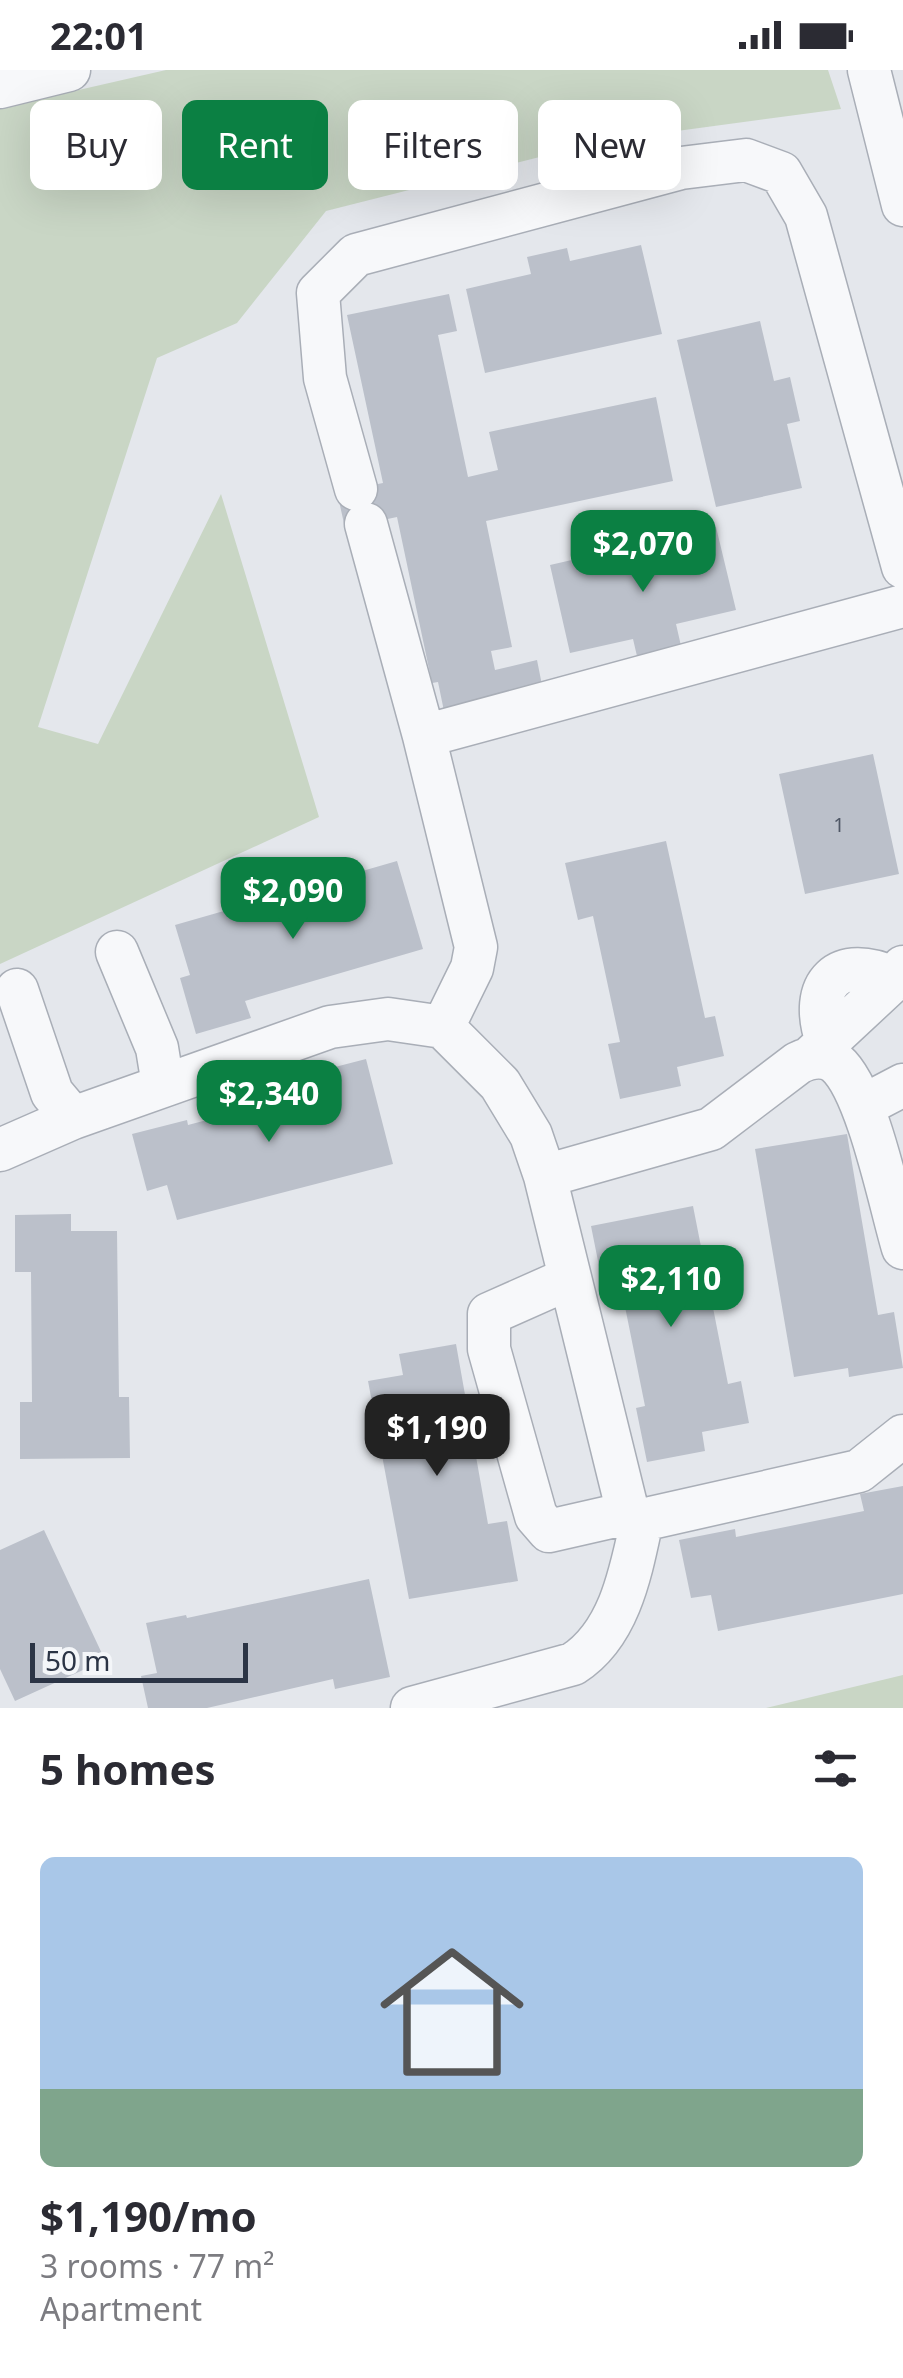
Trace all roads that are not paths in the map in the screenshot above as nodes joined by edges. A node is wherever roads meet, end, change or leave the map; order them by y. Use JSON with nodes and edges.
{"nodes":[{"id":1,"x":70,"y":70,"type":"edge"},
{"id":2,"x":869,"y":70,"type":"edge"},
{"id":3,"x":0,"y":87,"type":"edge"},
{"id":4,"x":903,"y":204,"type":"edge"},
{"id":5,"x":903,"y":567,"type":"edge"},
{"id":6,"x":903,"y":606,"type":"edge"},
{"id":7,"x":424,"y":736,"type":"junction"},
{"id":8,"x":116,"y":952,"type":"dead end"},
{"id":9,"x":900,"y":974,"type":"edge"},
{"id":10,"x":17,"y":990,"type":"dead end"},
{"id":11,"x":443,"y":1027,"type":"junction"},
{"id":12,"x":819,"y":1049,"type":"junction"},
{"id":13,"x":163,"y":1085,"type":"junction"},
{"id":14,"x":903,"y":1085,"type":"edge"},
{"id":15,"x":863,"y":1106,"type":"junction"},
{"id":16,"x":73,"y":1118,"type":"junction"},
{"id":17,"x":0,"y":1150,"type":"edge"},
{"id":18,"x":545,"y":1176,"type":"junction"},
{"id":19,"x":903,"y":1248,"type":"edge"},
{"id":20,"x":570,"y":1278,"type":"junction"},
{"id":21,"x":903,"y":1436,"type":"edge"},
{"id":22,"x":635,"y":1517,"type":"junction"},
{"id":23,"x":412,"y":1708,"type":"edge"}],
"edges":[{"from":1,"to":3,"type":"street"},
{"from":2,"to":4,"type":"street"},
{"from":5,"to":7,"type":"street"},
{"from":6,"to":7,"type":"street"},
{"from":7,"to":11,"type":"street"},
{"from":8,"to":13,"type":"street"},
{"from":9,"to":12,"type":"street"},
{"from":10,"to":16,"type":"street"},
{"from":11,"to":13,"type":"street"},
{"from":11,"to":18,"type":"street"},
{"from":12,"to":15,"type":"street"},
{"from":12,"to":18,"type":"street"},
{"from":13,"to":16,"type":"street"},
{"from":14,"to":15,"type":"street"},
{"from":15,"to":19,"type":"street"},
{"from":16,"to":17,"type":"street"},
{"from":18,"to":20,"type":"street"},
{"from":20,"to":22,"type":"street"},
{"from":20,"to":22,"type":"street"},
{"from":21,"to":22,"type":"street"},
{"from":22,"to":23,"type":"street"}]}
